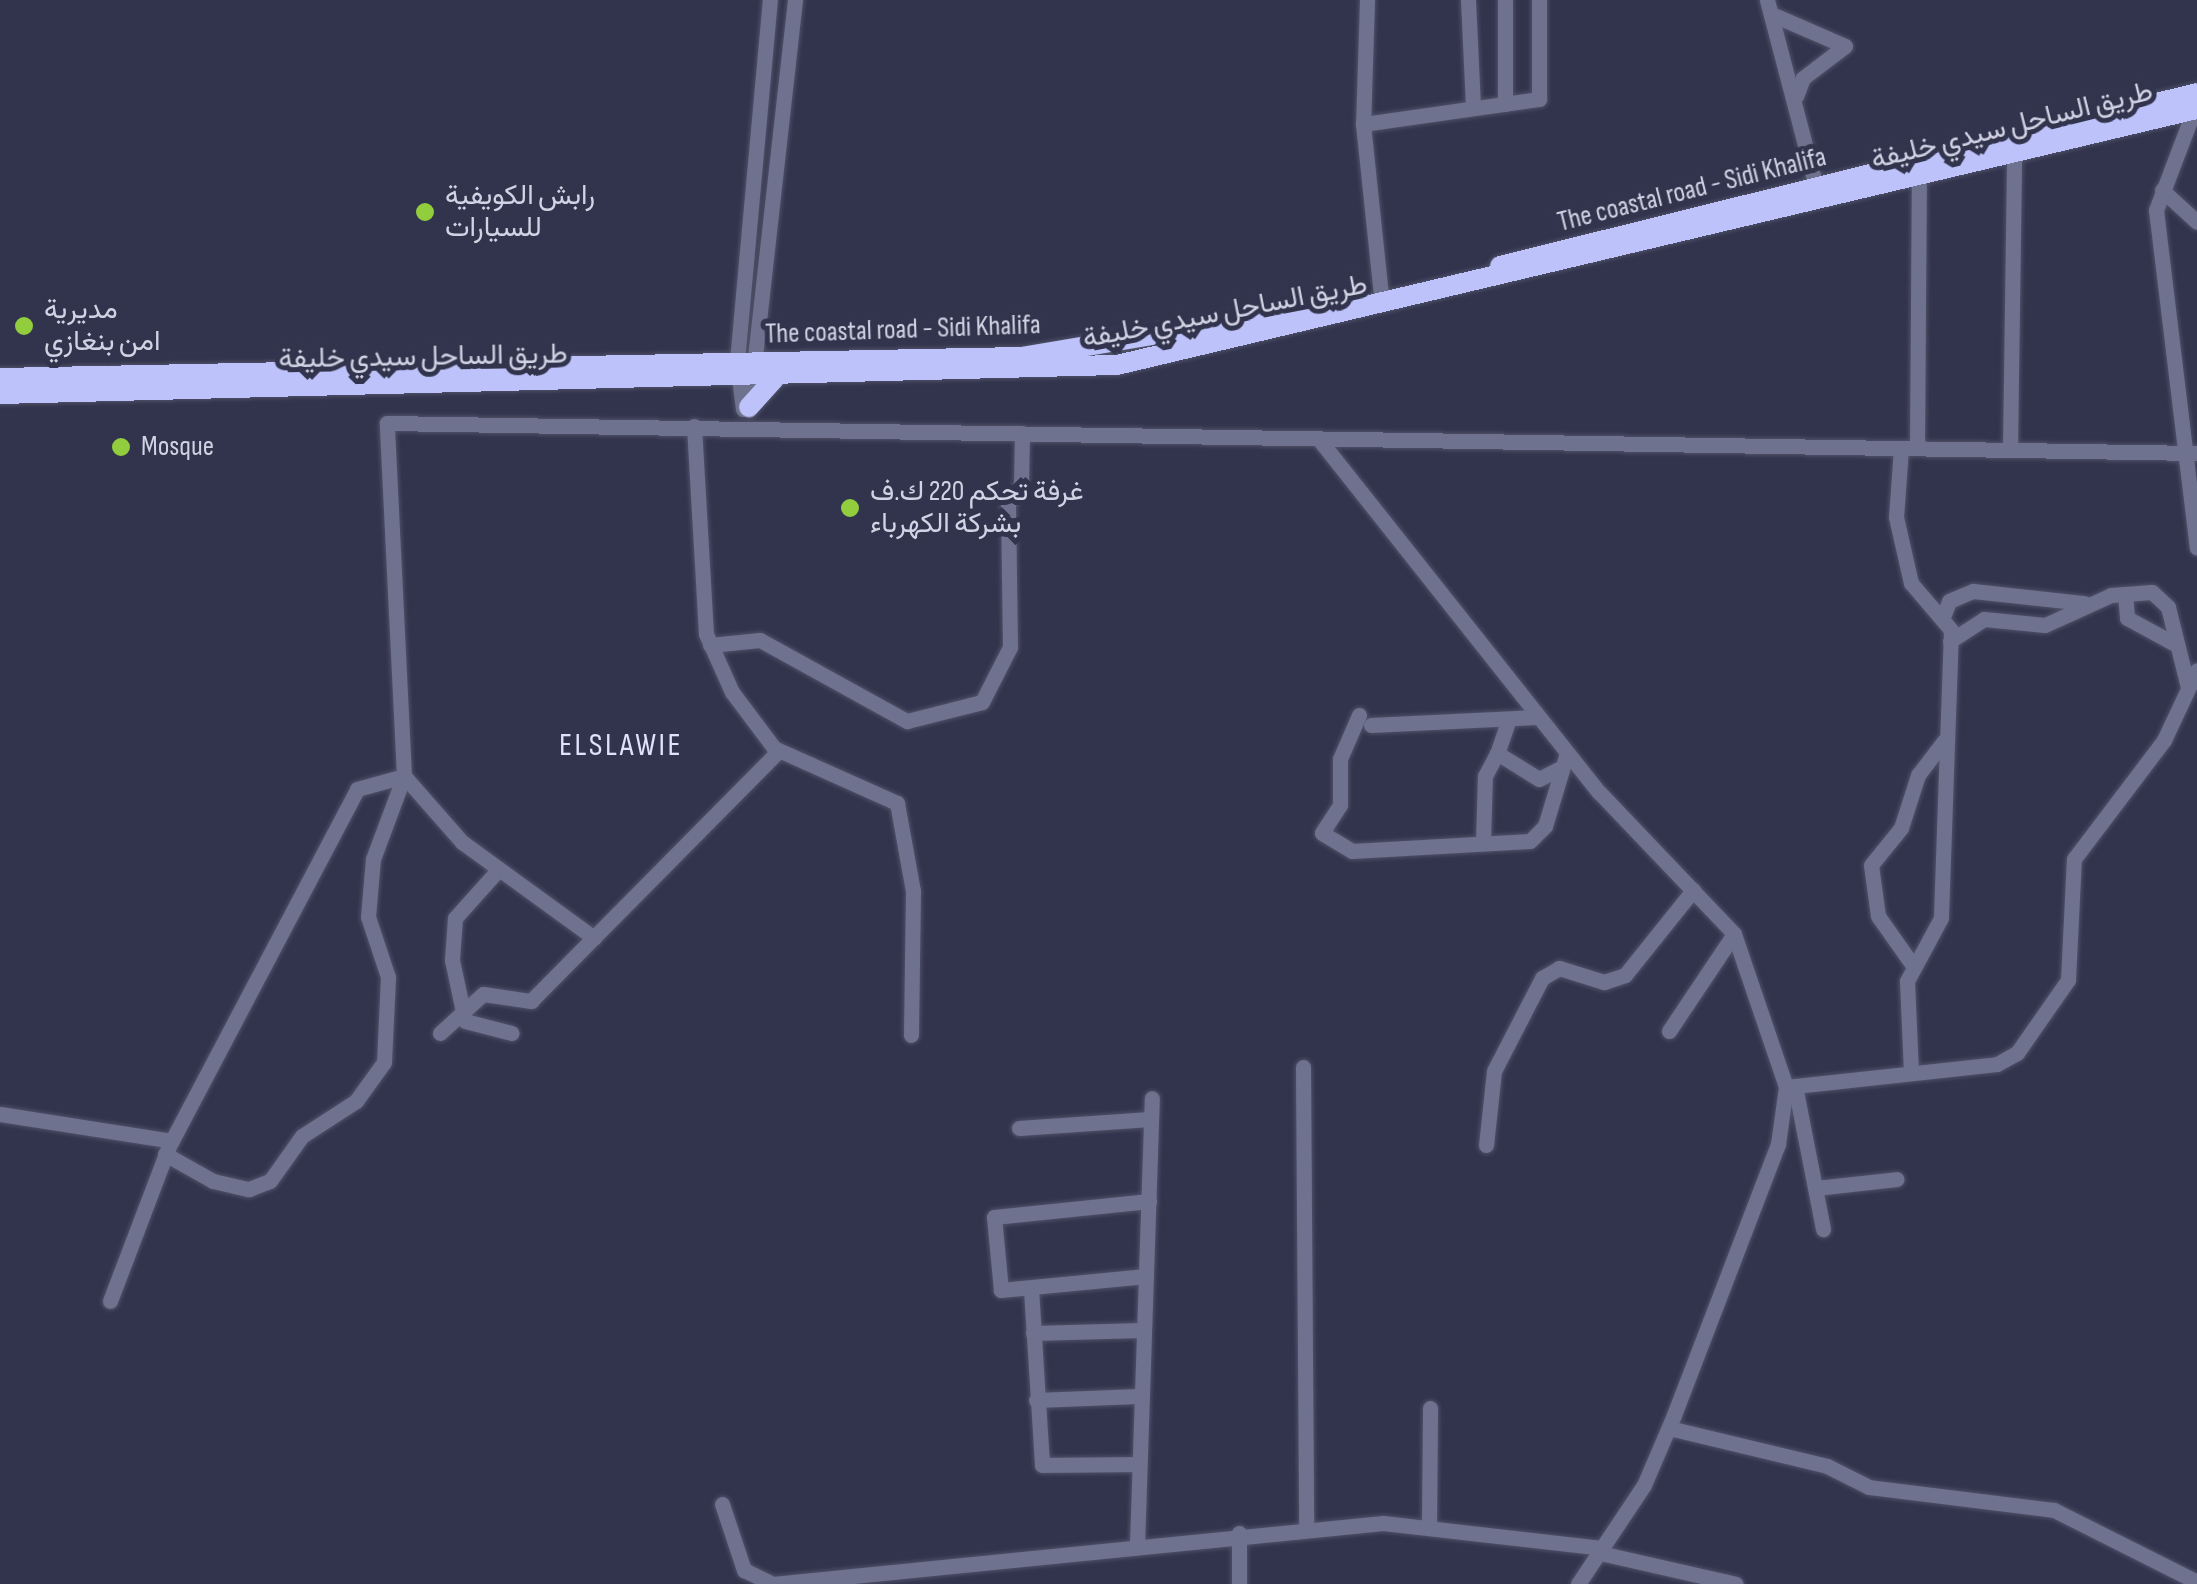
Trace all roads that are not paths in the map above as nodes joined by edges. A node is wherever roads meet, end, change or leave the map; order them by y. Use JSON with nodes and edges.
{"nodes":[{"id":1,"x":770,"y":0,"type":"edge"},
{"id":2,"x":795,"y":0,"type":"edge"},
{"id":3,"x":1367,"y":0,"type":"edge"},
{"id":4,"x":1468,"y":0,"type":"edge"},
{"id":5,"x":1505,"y":0,"type":"edge"},
{"id":6,"x":1540,"y":0,"type":"edge"},
{"id":7,"x":1768,"y":0,"type":"edge"},
{"id":8,"x":1776,"y":16,"type":"junction"},
{"id":9,"x":1796,"y":96,"type":"junction"},
{"id":10,"x":1505,"y":104,"type":"junction"},
{"id":11,"x":2196,"y":104,"type":"edge"},
{"id":12,"x":1473,"y":106,"type":"junction"},
{"id":13,"x":1362,"y":124,"type":"junction"},
{"id":14,"x":2014,"y":154,"type":"junction"},
{"id":15,"x":1919,"y":178,"type":"junction"},
{"id":16,"x":1816,"y":188,"type":"junction"},
{"id":17,"x":2162,"y":190,"type":"junction"},
{"id":18,"x":2197,"y":222,"type":"edge"},
{"id":19,"x":1381,"y":296,"type":"junction"},
{"id":20,"x":739,"y":372,"type":"junction"},
{"id":21,"x":0,"y":378,"type":"edge"},
{"id":22,"x":774,"y":378,"type":"junction"},
{"id":23,"x":0,"y":394,"type":"edge"},
{"id":24,"x":747,"y":415,"type":"junction"},
{"id":25,"x":694,"y":426,"type":"junction"},
{"id":26,"x":1022,"y":433,"type":"junction"},
{"id":27,"x":1318,"y":438,"type":"junction"},
{"id":28,"x":1909,"y":448,"type":"junction"},
{"id":29,"x":2010,"y":450,"type":"junction"},
{"id":30,"x":2191,"y":453,"type":"edge"},
{"id":31,"x":2197,"y":548,"type":"edge"},
{"id":32,"x":2125,"y":594,"type":"junction"},
{"id":33,"x":2086,"y":603,"type":"junction"},
{"id":34,"x":1943,"y":617,"type":"junction"},
{"id":35,"x":1950,"y":641,"type":"junction"},
{"id":36,"x":710,"y":645,"type":"junction"},
{"id":37,"x":2177,"y":645,"type":"junction"},
{"id":38,"x":2197,"y":670,"type":"edge"},
{"id":39,"x":2188,"y":687,"type":"junction"},
{"id":40,"x":1538,"y":717,"type":"junction"},
{"id":41,"x":1509,"y":719,"type":"junction"},
{"id":42,"x":1944,"y":742,"type":"junction"},
{"id":43,"x":778,"y":751,"type":"junction"},
{"id":44,"x":1497,"y":753,"type":"junction"},
{"id":45,"x":1564,"y":761,"type":"junction"},
{"id":46,"x":404,"y":776,"type":"junction"},
{"id":47,"x":1483,"y":842,"type":"junction"},
{"id":48,"x":498,"y":870,"type":"junction"},
{"id":49,"x":1692,"y":890,"type":"junction"},
{"id":50,"x":1734,"y":934,"type":"junction"},
{"id":51,"x":594,"y":938,"type":"junction"},
{"id":52,"x":1914,"y":967,"type":"junction"},
{"id":53,"x":464,"y":1008,"type":"junction"},
{"id":54,"x":1669,"y":1031,"type":"dead end"},
{"id":55,"x":511,"y":1033,"type":"dead end"},
{"id":56,"x":440,"y":1034,"type":"dead end"},
{"id":57,"x":911,"y":1034,"type":"dead end"},
{"id":58,"x":1303,"y":1067,"type":"dead end"},
{"id":59,"x":1911,"y":1072,"type":"junction"},
{"id":60,"x":1790,"y":1086,"type":"junction"},
{"id":61,"x":1152,"y":1098,"type":"dead end"},
{"id":62,"x":0,"y":1114,"type":"edge"},
{"id":63,"x":1150,"y":1119,"type":"junction"},
{"id":64,"x":1019,"y":1128,"type":"dead end"},
{"id":65,"x":1486,"y":1145,"type":"dead end"},
{"id":66,"x":169,"y":1147,"type":"junction"},
{"id":67,"x":1897,"y":1179,"type":"dead end"},
{"id":68,"x":1816,"y":1188,"type":"junction"},
{"id":69,"x":1149,"y":1201,"type":"junction"},
{"id":70,"x":1824,"y":1229,"type":"dead end"},
{"id":71,"x":1146,"y":1276,"type":"junction"},
{"id":72,"x":1032,"y":1289,"type":"junction"},
{"id":73,"x":110,"y":1301,"type":"dead end"},
{"id":74,"x":1142,"y":1330,"type":"junction"},
{"id":75,"x":1033,"y":1333,"type":"junction"},
{"id":76,"x":1138,"y":1396,"type":"junction"},
{"id":77,"x":1036,"y":1400,"type":"junction"},
{"id":78,"x":1430,"y":1408,"type":"dead end"},
{"id":79,"x":1669,"y":1428,"type":"junction"},
{"id":80,"x":1136,"y":1464,"type":"junction"},
{"id":81,"x":722,"y":1504,"type":"dead end"},
{"id":82,"x":1429,"y":1527,"type":"junction"},
{"id":83,"x":1306,"y":1529,"type":"junction"},
{"id":84,"x":1240,"y":1533,"type":"junction"},
{"id":85,"x":1137,"y":1545,"type":"junction"},
{"id":86,"x":1602,"y":1550,"type":"junction"},
{"id":87,"x":2197,"y":1582,"type":"edge"},
{"id":88,"x":1239,"y":1584,"type":"edge"},
{"id":89,"x":1578,"y":1584,"type":"edge"},
{"id":90,"x":1736,"y":1584,"type":"edge"}],
"edges":[{"from":1,"to":20,"type":"street"},
{"from":2,"to":20,"type":"street"},
{"from":3,"to":13,"type":"street"},
{"from":4,"to":12,"type":"street"},
{"from":5,"to":10,"type":"street"},
{"from":6,"to":10,"type":"street"},
{"from":7,"to":8,"type":"street"},
{"from":8,"to":9,"type":"street"},
{"from":8,"to":9,"type":"street"},
{"from":9,"to":16,"type":"street"},
{"from":10,"to":12,"type":"street"},
{"from":11,"to":14,"type":"highway","name":"طريق الساحل سيدي خليفة"},
{"from":11,"to":16,"type":"highway","name":"The coastal road - Sidi Khalifa"},
{"from":11,"to":17,"type":"street"},
{"from":12,"to":13,"type":"street"},
{"from":13,"to":19,"type":"street"},
{"from":14,"to":15,"type":"highway","name":"طريق الساحل سيدي خليفة"},
{"from":14,"to":29,"type":"street"},
{"from":15,"to":22,"type":"highway","name":"طريق الساحل سيدي خليفة"},
{"from":15,"to":28,"type":"street"},
{"from":16,"to":19,"type":"highway","name":"The coastal road - Sidi Khalifa"},
{"from":17,"to":18,"type":"street"},
{"from":17,"to":30,"type":"street"},
{"from":19,"to":20,"type":"highway","name":"The coastal road - Sidi Khalifa"},
{"from":20,"to":21,"type":"highway","name":"The coastal road - Sidi Khalifa"},
{"from":20,"to":22,"type":"highway","name":"طريق الساحل سيدي خليفة"},
{"from":20,"to":23,"type":"highway","name":"طريق الساحل سيدي خليفة"},
{"from":20,"to":24,"type":"highway"},
{"from":20,"to":24,"type":"street"},
{"from":22,"to":24,"type":"highway"},
{"from":24,"to":25,"type":"street"},
{"from":24,"to":26,"type":"street"},
{"from":25,"to":36,"type":"street"},
{"from":25,"to":46,"type":"street"},
{"from":26,"to":27,"type":"street"},
{"from":26,"to":36,"type":"street"},
{"from":27,"to":28,"type":"street"},
{"from":27,"to":40,"type":"street"},
{"from":28,"to":29,"type":"street"},
{"from":28,"to":34,"type":"street"},
{"from":29,"to":30,"type":"street"},
{"from":30,"to":31,"type":"street"},
{"from":32,"to":33,"type":"street"},
{"from":32,"to":37,"type":"street"},
{"from":32,"to":37,"type":"street"},
{"from":33,"to":34,"type":"street"},
{"from":33,"to":35,"type":"street"},
{"from":34,"to":35,"type":"street"},
{"from":35,"to":42,"type":"street"},
{"from":36,"to":43,"type":"street"},
{"from":37,"to":39,"type":"street"},
{"from":38,"to":39,"type":"street"},
{"from":39,"to":59,"type":"street"},
{"from":40,"to":41,"type":"street"},
{"from":40,"to":45,"type":"street"},
{"from":41,"to":44,"type":"street"},
{"from":41,"to":47,"type":"street"},
{"from":42,"to":52,"type":"street"},
{"from":42,"to":52,"type":"street"},
{"from":43,"to":51,"type":"street"},
{"from":43,"to":57,"type":"street"},
{"from":44,"to":45,"type":"street"},
{"from":44,"to":47,"type":"street"},
{"from":45,"to":47,"type":"street"},
{"from":45,"to":49,"type":"street"},
{"from":46,"to":48,"type":"street"},
{"from":46,"to":66,"type":"street"},
{"from":46,"to":66,"type":"street"},
{"from":48,"to":51,"type":"street"},
{"from":48,"to":53,"type":"street"},
{"from":49,"to":50,"type":"street"},
{"from":49,"to":65,"type":"street"},
{"from":50,"to":54,"type":"street"},
{"from":50,"to":60,"type":"street"},
{"from":51,"to":53,"type":"street"},
{"from":52,"to":59,"type":"street"},
{"from":53,"to":55,"type":"street"},
{"from":53,"to":56,"type":"street"},
{"from":58,"to":83,"type":"street"},
{"from":59,"to":60,"type":"street"},
{"from":60,"to":68,"type":"street"},
{"from":60,"to":79,"type":"street"},
{"from":61,"to":63,"type":"street"},
{"from":62,"to":66,"type":"street"},
{"from":63,"to":64,"type":"street"},
{"from":63,"to":69,"type":"street"},
{"from":66,"to":73,"type":"street"},
{"from":67,"to":68,"type":"street"},
{"from":68,"to":70,"type":"street"},
{"from":69,"to":71,"type":"street"},
{"from":69,"to":72,"type":"street"},
{"from":71,"to":72,"type":"street"},
{"from":71,"to":74,"type":"street"},
{"from":72,"to":75,"type":"street"},
{"from":74,"to":75,"type":"street"},
{"from":74,"to":76,"type":"street"},
{"from":75,"to":77,"type":"street"},
{"from":76,"to":77,"type":"street"},
{"from":76,"to":80,"type":"street"},
{"from":77,"to":80,"type":"street"},
{"from":78,"to":82,"type":"street"},
{"from":79,"to":86,"type":"street"},
{"from":79,"to":87,"type":"street"},
{"from":80,"to":85,"type":"street"},
{"from":81,"to":85,"type":"street"},
{"from":82,"to":83,"type":"street"},
{"from":82,"to":86,"type":"street"},
{"from":83,"to":84,"type":"street"},
{"from":84,"to":85,"type":"street"},
{"from":84,"to":88,"type":"street"},
{"from":86,"to":89,"type":"street"},
{"from":86,"to":90,"type":"street"}]}
